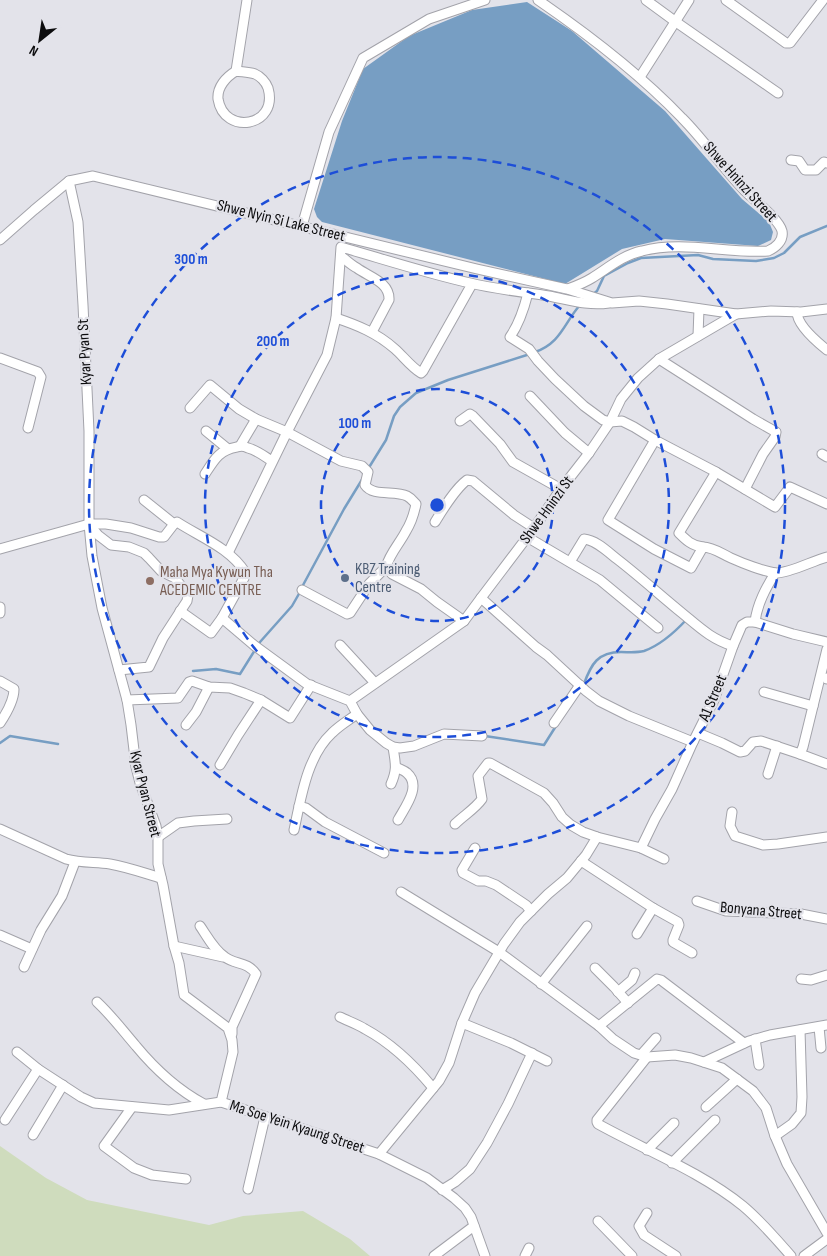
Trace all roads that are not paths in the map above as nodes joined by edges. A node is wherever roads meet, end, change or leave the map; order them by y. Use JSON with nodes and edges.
{"nodes":[{"id":1,"x":248,"y":0,"type":"edge"},
{"id":2,"x":485,"y":0,"type":"edge"},
{"id":3,"x":538,"y":0,"type":"edge"},
{"id":4,"x":646,"y":0,"type":"edge"},
{"id":5,"x":689,"y":0,"type":"edge"},
{"id":6,"x":726,"y":0,"type":"edge"},
{"id":7,"x":823,"y":0,"type":"edge"},
{"id":8,"x":676,"y":22,"type":"junction"},
{"id":9,"x":236,"y":71,"type":"junction"},
{"id":10,"x":640,"y":77,"type":"junction"},
{"id":11,"x":778,"y":93,"type":"dead end"},
{"id":12,"x":791,"y":160,"type":"dead end"},
{"id":13,"x":827,"y":162,"type":"edge"},
{"id":14,"x":70,"y":182,"type":"junction"},
{"id":15,"x":302,"y":226,"type":"junction"},
{"id":16,"x":0,"y":240,"type":"edge"},
{"id":17,"x":341,"y":256,"type":"junction"},
{"id":18,"x":472,"y":284,"type":"junction"},
{"id":19,"x":567,"y":289,"type":"junction"},
{"id":20,"x":528,"y":293,"type":"junction"},
{"id":21,"x":579,"y":297,"type":"junction"},
{"id":22,"x":698,"y":309,"type":"junction"},
{"id":23,"x":827,"y":309,"type":"edge"},
{"id":24,"x":796,"y":312,"type":"junction"},
{"id":25,"x":736,"y":314,"type":"junction"},
{"id":26,"x":336,"y":318,"type":"junction"},
{"id":27,"x":372,"y":332,"type":"junction"},
{"id":28,"x":698,"y":336,"type":"junction"},
{"id":29,"x":827,"y":350,"type":"edge"},
{"id":30,"x":0,"y":358,"type":"edge"},
{"id":31,"x":659,"y":359,"type":"junction"},
{"id":32,"x":530,"y":396,"type":"dead end"},
{"id":33,"x":190,"y":408,"type":"dead end"},
{"id":34,"x":256,"y":420,"type":"junction"},
{"id":35,"x":460,"y":421,"type":"dead end"},
{"id":36,"x":610,"y":422,"type":"junction"},
{"id":37,"x":28,"y":428,"type":"dead end"},
{"id":38,"x":206,"y":431,"type":"dead end"},
{"id":39,"x":287,"y":432,"type":"junction"},
{"id":40,"x":655,"y":440,"type":"junction"},
{"id":41,"x":240,"y":446,"type":"junction"},
{"id":42,"x":228,"y":449,"type":"junction"},
{"id":43,"x":588,"y":453,"type":"junction"},
{"id":44,"x":272,"y":461,"type":"junction"},
{"id":45,"x":716,"y":472,"type":"junction"},
{"id":46,"x":205,"y":474,"type":"dead end"},
{"id":47,"x":561,"y":489,"type":"junction"},
{"id":48,"x":745,"y":489,"type":"junction"},
{"id":49,"x":144,"y":500,"type":"dead end"},
{"id":50,"x":827,"y":504,"type":"edge"},
{"id":51,"x":435,"y":522,"type":"dead end"},
{"id":52,"x":89,"y":524,"type":"junction"},
{"id":53,"x":174,"y":524,"type":"junction"},
{"id":54,"x":534,"y":528,"type":"junction"},
{"id":55,"x":527,"y":536,"type":"junction"},
{"id":56,"x":703,"y":548,"type":"junction"},
{"id":57,"x":0,"y":549,"type":"edge"},
{"id":58,"x":228,"y":553,"type":"junction"},
{"id":59,"x":827,"y":557,"type":"edge"},
{"id":60,"x":570,"y":562,"type":"junction"},
{"id":61,"x":386,"y":566,"type":"junction"},
{"id":62,"x":775,"y":573,"type":"junction"},
{"id":63,"x":302,"y":590,"type":"dead end"},
{"id":64,"x":482,"y":598,"type":"junction"},
{"id":65,"x":0,"y":607,"type":"edge"},
{"id":66,"x":180,"y":611,"type":"junction"},
{"id":67,"x":0,"y":613,"type":"edge"},
{"id":68,"x":222,"y":618,"type":"junction"},
{"id":69,"x":464,"y":621,"type":"junction"},
{"id":70,"x":755,"y":622,"type":"junction"},
{"id":71,"x":658,"y":628,"type":"dead end"},
{"id":72,"x":827,"y":642,"type":"edge"},
{"id":73,"x":340,"y":644,"type":"dead end"},
{"id":74,"x":733,"y":646,"type":"junction"},
{"id":75,"x":827,"y":649,"type":"edge"},
{"id":76,"x":119,"y":670,"type":"junction"},
{"id":77,"x":0,"y":680,"type":"edge"},
{"id":78,"x":375,"y":683,"type":"junction"},
{"id":79,"x":311,"y":685,"type":"junction"},
{"id":80,"x":209,"y":687,"type":"junction"},
{"id":81,"x":582,"y":687,"type":"junction"},
{"id":82,"x":764,"y":692,"type":"dead end"},
{"id":83,"x":127,"y":700,"type":"junction"},
{"id":84,"x":261,"y":700,"type":"junction"},
{"id":85,"x":350,"y":702,"type":"junction"},
{"id":86,"x":813,"y":706,"type":"junction"},
{"id":87,"x":357,"y":714,"type":"junction"},
{"id":88,"x":554,"y":723,"type":"dead end"},
{"id":89,"x":0,"y":724,"type":"edge"},
{"id":90,"x":186,"y":725,"type":"dead end"},
{"id":91,"x":698,"y":733,"type":"junction"},
{"id":92,"x":482,"y":736,"type":"dead end"},
{"id":93,"x":693,"y":742,"type":"junction"},
{"id":94,"x":777,"y":746,"type":"junction"},
{"id":95,"x":393,"y":747,"type":"junction"},
{"id":96,"x":800,"y":754,"type":"junction"},
{"id":97,"x":827,"y":764,"type":"edge"},
{"id":98,"x":220,"y":765,"type":"dead end"},
{"id":99,"x":396,"y":767,"type":"junction"},
{"id":100,"x":768,"y":774,"type":"dead end"},
{"id":101,"x":391,"y":784,"type":"dead end"},
{"id":102,"x":299,"y":806,"type":"junction"},
{"id":103,"x":732,"y":812,"type":"dead end"},
{"id":104,"x":226,"y":819,"type":"dead end"},
{"id":105,"x":398,"y":820,"type":"dead end"},
{"id":106,"x":455,"y":824,"type":"dead end"},
{"id":107,"x":0,"y":829,"type":"edge"},
{"id":108,"x":294,"y":830,"type":"dead end"},
{"id":109,"x":158,"y":837,"type":"junction"},
{"id":110,"x":597,"y":837,"type":"junction"},
{"id":111,"x":827,"y":837,"type":"edge"},
{"id":112,"x":475,"y":848,"type":"dead end"},
{"id":113,"x":642,"y":848,"type":"junction"},
{"id":114,"x":384,"y":853,"type":"dead end"},
{"id":115,"x":664,"y":859,"type":"dead end"},
{"id":116,"x":581,"y":861,"type":"junction"},
{"id":117,"x":75,"y":862,"type":"junction"},
{"id":118,"x":160,"y":878,"type":"junction"},
{"id":119,"x":401,"y":892,"type":"dead end"},
{"id":120,"x":697,"y":901,"type":"dead end"},
{"id":121,"x":653,"y":908,"type":"junction"},
{"id":122,"x":530,"y":911,"type":"junction"},
{"id":123,"x":827,"y":919,"type":"edge"},
{"id":124,"x":200,"y":926,"type":"dead end"},
{"id":125,"x":587,"y":926,"type":"dead end"},
{"id":126,"x":637,"y":934,"type":"dead end"},
{"id":127,"x":0,"y":935,"type":"edge"},
{"id":128,"x":174,"y":946,"type":"junction"},
{"id":129,"x":32,"y":949,"type":"junction"},
{"id":130,"x":499,"y":952,"type":"junction"},
{"id":131,"x":692,"y":953,"type":"dead end"},
{"id":132,"x":224,"y":957,"type":"junction"},
{"id":133,"x":24,"y":967,"type":"dead end"},
{"id":134,"x":595,"y":968,"type":"dead end"},
{"id":135,"x":635,"y":973,"type":"dead end"},
{"id":136,"x":827,"y":975,"type":"edge"},
{"id":137,"x":801,"y":979,"type":"dead end"},
{"id":138,"x":541,"y":984,"type":"junction"},
{"id":139,"x":618,"y":992,"type":"junction"},
{"id":140,"x":97,"y":1002,"type":"dead end"},
{"id":141,"x":628,"y":1003,"type":"junction"},
{"id":142,"x":340,"y":1017,"type":"dead end"},
{"id":143,"x":462,"y":1023,"type":"junction"},
{"id":144,"x":599,"y":1026,"type":"junction"},
{"id":145,"x":823,"y":1026,"type":"edge"},
{"id":146,"x":800,"y":1030,"type":"junction"},
{"id":147,"x":656,"y":1038,"type":"dead end"},
{"id":148,"x":755,"y":1039,"type":"junction"},
{"id":149,"x":232,"y":1040,"type":"junction"},
{"id":150,"x":744,"y":1043,"type":"junction"},
{"id":151,"x":821,"y":1048,"type":"dead end"},
{"id":152,"x":17,"y":1052,"type":"dead end"},
{"id":153,"x":532,"y":1053,"type":"junction"},
{"id":154,"x":644,"y":1056,"type":"junction"},
{"id":155,"x":547,"y":1061,"type":"dead end"},
{"id":156,"x":704,"y":1062,"type":"junction"},
{"id":157,"x":759,"y":1065,"type":"dead end"},
{"id":158,"x":38,"y":1069,"type":"junction"},
{"id":159,"x":737,"y":1079,"type":"junction"},
{"id":160,"x":63,"y":1085,"type":"junction"},
{"id":161,"x":433,"y":1088,"type":"junction"},
{"id":162,"x":221,"y":1102,"type":"junction"},
{"id":163,"x":204,"y":1104,"type":"junction"},
{"id":164,"x":132,"y":1107,"type":"junction"},
{"id":165,"x":706,"y":1107,"type":"dead end"},
{"id":166,"x":265,"y":1117,"type":"junction"},
{"id":167,"x":5,"y":1120,"type":"dead end"},
{"id":168,"x":715,"y":1120,"type":"dead end"},
{"id":169,"x":674,"y":1123,"type":"dead end"},
{"id":170,"x":33,"y":1135,"type":"dead end"},
{"id":171,"x":775,"y":1136,"type":"junction"},
{"id":172,"x":647,"y":1150,"type":"junction"},
{"id":173,"x":379,"y":1154,"type":"junction"},
{"id":174,"x":672,"y":1163,"type":"junction"},
{"id":175,"x":186,"y":1179,"type":"dead end"},
{"id":176,"x":248,"y":1189,"type":"dead end"},
{"id":177,"x":442,"y":1190,"type":"junction"},
{"id":178,"x":647,"y":1213,"type":"dead end"},
{"id":179,"x":598,"y":1221,"type":"dead end"},
{"id":180,"x":474,"y":1226,"type":"junction"},
{"id":181,"x":827,"y":1233,"type":"edge"},
{"id":182,"x":827,"y":1239,"type":"edge"},
{"id":183,"x":434,"y":1256,"type":"edge"},
{"id":184,"x":485,"y":1256,"type":"edge"},
{"id":185,"x":632,"y":1256,"type":"edge"},
{"id":186,"x":676,"y":1256,"type":"edge"},
{"id":187,"x":791,"y":1256,"type":"edge"},
{"id":188,"x":804,"y":1256,"type":"edge"}],
"edges":[{"from":1,"to":9,"type":"street"},
{"from":2,"to":15,"type":"street"},
{"from":3,"to":10,"type":"street","name":"Shwe Hninzi Street"},
{"from":4,"to":8,"type":"street"},
{"from":5,"to":8,"type":"street"},
{"from":6,"to":7,"type":"street"},
{"from":8,"to":10,"type":"street"},
{"from":8,"to":11,"type":"street"},
{"from":9,"to":9,"type":"street"},
{"from":10,"to":19,"type":"street","name":"Shwe Hninzi Street"},
{"from":12,"to":13,"type":"street"},
{"from":14,"to":15,"type":"street","name":"Shwe Nyin Si Lake Street"},
{"from":14,"to":16,"type":"street","name":"Shwe Nyin Si Lake Street"},
{"from":14,"to":52,"type":"street","name":"Kyar Pyan St"},
{"from":15,"to":19,"type":"street","name":"Shwe Nyin Si Lake Street"},
{"from":17,"to":18,"type":"street"},
{"from":17,"to":26,"type":"street"},
{"from":17,"to":27,"type":"street"},
{"from":18,"to":20,"type":"street"},
{"from":18,"to":27,"type":"street"},
{"from":19,"to":21,"type":"street","name":"Shwe Nyin Si Lake Street"},
{"from":20,"to":21,"type":"street"},
{"from":20,"to":36,"type":"street"},
{"from":21,"to":22,"type":"street"},
{"from":22,"to":25,"type":"street"},
{"from":22,"to":28,"type":"street"},
{"from":23,"to":24,"type":"street"},
{"from":24,"to":25,"type":"street"},
{"from":24,"to":29,"type":"street"},
{"from":25,"to":28,"type":"street","name":"Shwe Hninzi St"},
{"from":26,"to":27,"type":"street"},
{"from":26,"to":39,"type":"street"},
{"from":28,"to":31,"type":"street","name":"Shwe Hninzi St"},
{"from":30,"to":37,"type":"street"},
{"from":31,"to":36,"type":"street","name":"Shwe Hninzi St"},
{"from":31,"to":48,"type":"street"},
{"from":32,"to":43,"type":"street"},
{"from":33,"to":34,"type":"street"},
{"from":34,"to":39,"type":"street"},
{"from":34,"to":41,"type":"street"},
{"from":35,"to":47,"type":"street"},
{"from":36,"to":40,"type":"street"},
{"from":36,"to":43,"type":"street","name":"Shwe Hninzi St"},
{"from":38,"to":42,"type":"street"},
{"from":39,"to":44,"type":"street"},
{"from":39,"to":61,"type":"street"},
{"from":40,"to":45,"type":"street"},
{"from":40,"to":56,"type":"street"},
{"from":41,"to":42,"type":"street"},
{"from":41,"to":44,"type":"street"},
{"from":42,"to":46,"type":"street"},
{"from":43,"to":47,"type":"street","name":"Shwe Hninzi St"},
{"from":44,"to":58,"type":"street"},
{"from":45,"to":48,"type":"street"},
{"from":45,"to":56,"type":"street"},
{"from":47,"to":54,"type":"street","name":"Shwe Hninzi St"},
{"from":48,"to":50,"type":"street"},
{"from":49,"to":53,"type":"street"},
{"from":51,"to":54,"type":"street"},
{"from":52,"to":53,"type":"street"},
{"from":52,"to":57,"type":"street"},
{"from":52,"to":66,"type":"street"},
{"from":52,"to":76,"type":"street","name":"Kyar Pyan Street"},
{"from":53,"to":58,"type":"street"},
{"from":54,"to":55,"type":"street","name":"Shwe Hninzi St"},
{"from":55,"to":60,"type":"street"},
{"from":55,"to":64,"type":"street","name":"Shwe Hninzi St"},
{"from":56,"to":62,"type":"street"},
{"from":58,"to":68,"type":"street"},
{"from":59,"to":62,"type":"street"},
{"from":60,"to":71,"type":"street"},
{"from":60,"to":74,"type":"street"},
{"from":61,"to":63,"type":"street"},
{"from":61,"to":69,"type":"street"},
{"from":62,"to":70,"type":"street"},
{"from":64,"to":69,"type":"street","name":"Shwe Hninzi St"},
{"from":64,"to":81,"type":"street"},
{"from":65,"to":67,"type":"street"},
{"from":66,"to":68,"type":"street"},
{"from":66,"to":76,"type":"street"},
{"from":68,"to":79,"type":"street"},
{"from":69,"to":78,"type":"street","name":"Shwe Hninzi St"},
{"from":70,"to":72,"type":"street"},
{"from":70,"to":74,"type":"street","name":"A1 Street"},
{"from":73,"to":78,"type":"street"},
{"from":74,"to":91,"type":"street","name":"A1 Street"},
{"from":75,"to":86,"type":"street"},
{"from":76,"to":83,"type":"street","name":"Kyar Pyan Street"},
{"from":77,"to":89,"type":"street"},
{"from":78,"to":85,"type":"street","name":"Shwe Hninzi St"},
{"from":79,"to":84,"type":"street"},
{"from":79,"to":85,"type":"street"},
{"from":80,"to":83,"type":"street"},
{"from":80,"to":84,"type":"street"},
{"from":80,"to":90,"type":"street"},
{"from":81,"to":88,"type":"street"},
{"from":81,"to":93,"type":"street"},
{"from":82,"to":86,"type":"street"},
{"from":83,"to":109,"type":"street","name":"Kyar Pyan Street"},
{"from":84,"to":98,"type":"street"},
{"from":85,"to":87,"type":"street"},
{"from":86,"to":96,"type":"street"},
{"from":87,"to":95,"type":"street"},
{"from":87,"to":102,"type":"street"},
{"from":91,"to":93,"type":"street","name":"A1 Street"},
{"from":91,"to":94,"type":"street"},
{"from":92,"to":95,"type":"street"},
{"from":93,"to":113,"type":"street","name":"A1 Street"},
{"from":94,"to":96,"type":"street"},
{"from":94,"to":100,"type":"street"},
{"from":95,"to":99,"type":"street"},
{"from":96,"to":97,"type":"street"},
{"from":99,"to":101,"type":"street"},
{"from":99,"to":105,"type":"street"},
{"from":102,"to":108,"type":"street"},
{"from":102,"to":114,"type":"street"},
{"from":103,"to":111,"type":"street"},
{"from":104,"to":109,"type":"street"},
{"from":106,"to":110,"type":"street"},
{"from":107,"to":117,"type":"street"},
{"from":109,"to":118,"type":"street","name":"Kyar Pyan Street"},
{"from":110,"to":113,"type":"street"},
{"from":110,"to":116,"type":"street"},
{"from":112,"to":122,"type":"street"},
{"from":113,"to":115,"type":"street"},
{"from":116,"to":121,"type":"street"},
{"from":116,"to":122,"type":"street"},
{"from":117,"to":118,"type":"street"},
{"from":117,"to":129,"type":"street"},
{"from":118,"to":128,"type":"street","name":"Kyar Pyan Street"},
{"from":119,"to":130,"type":"street"},
{"from":120,"to":123,"type":"street","name":"Bonyana Street"},
{"from":121,"to":126,"type":"street"},
{"from":121,"to":131,"type":"street"},
{"from":122,"to":130,"type":"street"},
{"from":124,"to":132,"type":"street"},
{"from":125,"to":138,"type":"street"},
{"from":127,"to":129,"type":"street"},
{"from":128,"to":132,"type":"street"},
{"from":128,"to":149,"type":"street","name":"Kyar Pyan Street"},
{"from":129,"to":133,"type":"street"},
{"from":130,"to":138,"type":"street"},
{"from":130,"to":143,"type":"street"},
{"from":132,"to":149,"type":"street"},
{"from":134,"to":139,"type":"street"},
{"from":135,"to":139,"type":"street"},
{"from":136,"to":137,"type":"street"},
{"from":138,"to":144,"type":"street"},
{"from":139,"to":141,"type":"street"},
{"from":140,"to":163,"type":"street"},
{"from":141,"to":144,"type":"street"},
{"from":141,"to":150,"type":"street"},
{"from":142,"to":161,"type":"street"},
{"from":143,"to":153,"type":"street"},
{"from":143,"to":161,"type":"street"},
{"from":144,"to":154,"type":"street"},
{"from":145,"to":146,"type":"street"},
{"from":145,"to":151,"type":"street"},
{"from":146,"to":148,"type":"street"},
{"from":146,"to":171,"type":"street"},
{"from":147,"to":154,"type":"street"},
{"from":148,"to":150,"type":"street"},
{"from":148,"to":157,"type":"street"},
{"from":149,"to":162,"type":"street"},
{"from":150,"to":156,"type":"street"},
{"from":152,"to":158,"type":"street","name":"Ma Soe Yein Kyaung Street"},
{"from":153,"to":155,"type":"street"},
{"from":153,"to":177,"type":"street"},
{"from":154,"to":156,"type":"street"},
{"from":154,"to":172,"type":"street"},
{"from":156,"to":159,"type":"street"},
{"from":158,"to":160,"type":"street","name":"Ma Soe Yein Kyaung Street"},
{"from":158,"to":167,"type":"street"},
{"from":159,"to":165,"type":"street"},
{"from":159,"to":171,"type":"street"},
{"from":160,"to":164,"type":"street","name":"Ma Soe Yein Kyaung Street"},
{"from":160,"to":170,"type":"street"},
{"from":161,"to":173,"type":"street"},
{"from":162,"to":163,"type":"street","name":"Ma Soe Yein Kyaung Street"},
{"from":162,"to":166,"type":"street","name":"Ma Soe Yein Kyaung Street"},
{"from":163,"to":164,"type":"street","name":"Ma Soe Yein Kyaung Street"},
{"from":164,"to":175,"type":"street"},
{"from":166,"to":173,"type":"street","name":"Ma Soe Yein Kyaung Street"},
{"from":166,"to":176,"type":"street"},
{"from":168,"to":174,"type":"street"},
{"from":169,"to":172,"type":"street"},
{"from":171,"to":181,"type":"street"},
{"from":172,"to":174,"type":"street"},
{"from":173,"to":177,"type":"street","name":"Ma Soe Yein Kyaung Street"},
{"from":174,"to":187,"type":"street"},
{"from":177,"to":180,"type":"street","name":"Ma Soe Yein Kyaung Street"},
{"from":178,"to":186,"type":"street"},
{"from":179,"to":185,"type":"street"},
{"from":180,"to":183,"type":"street"},
{"from":180,"to":184,"type":"street","name":"Ma Soe Yein Kyaung Street"},
{"from":182,"to":188,"type":"street"}]}
